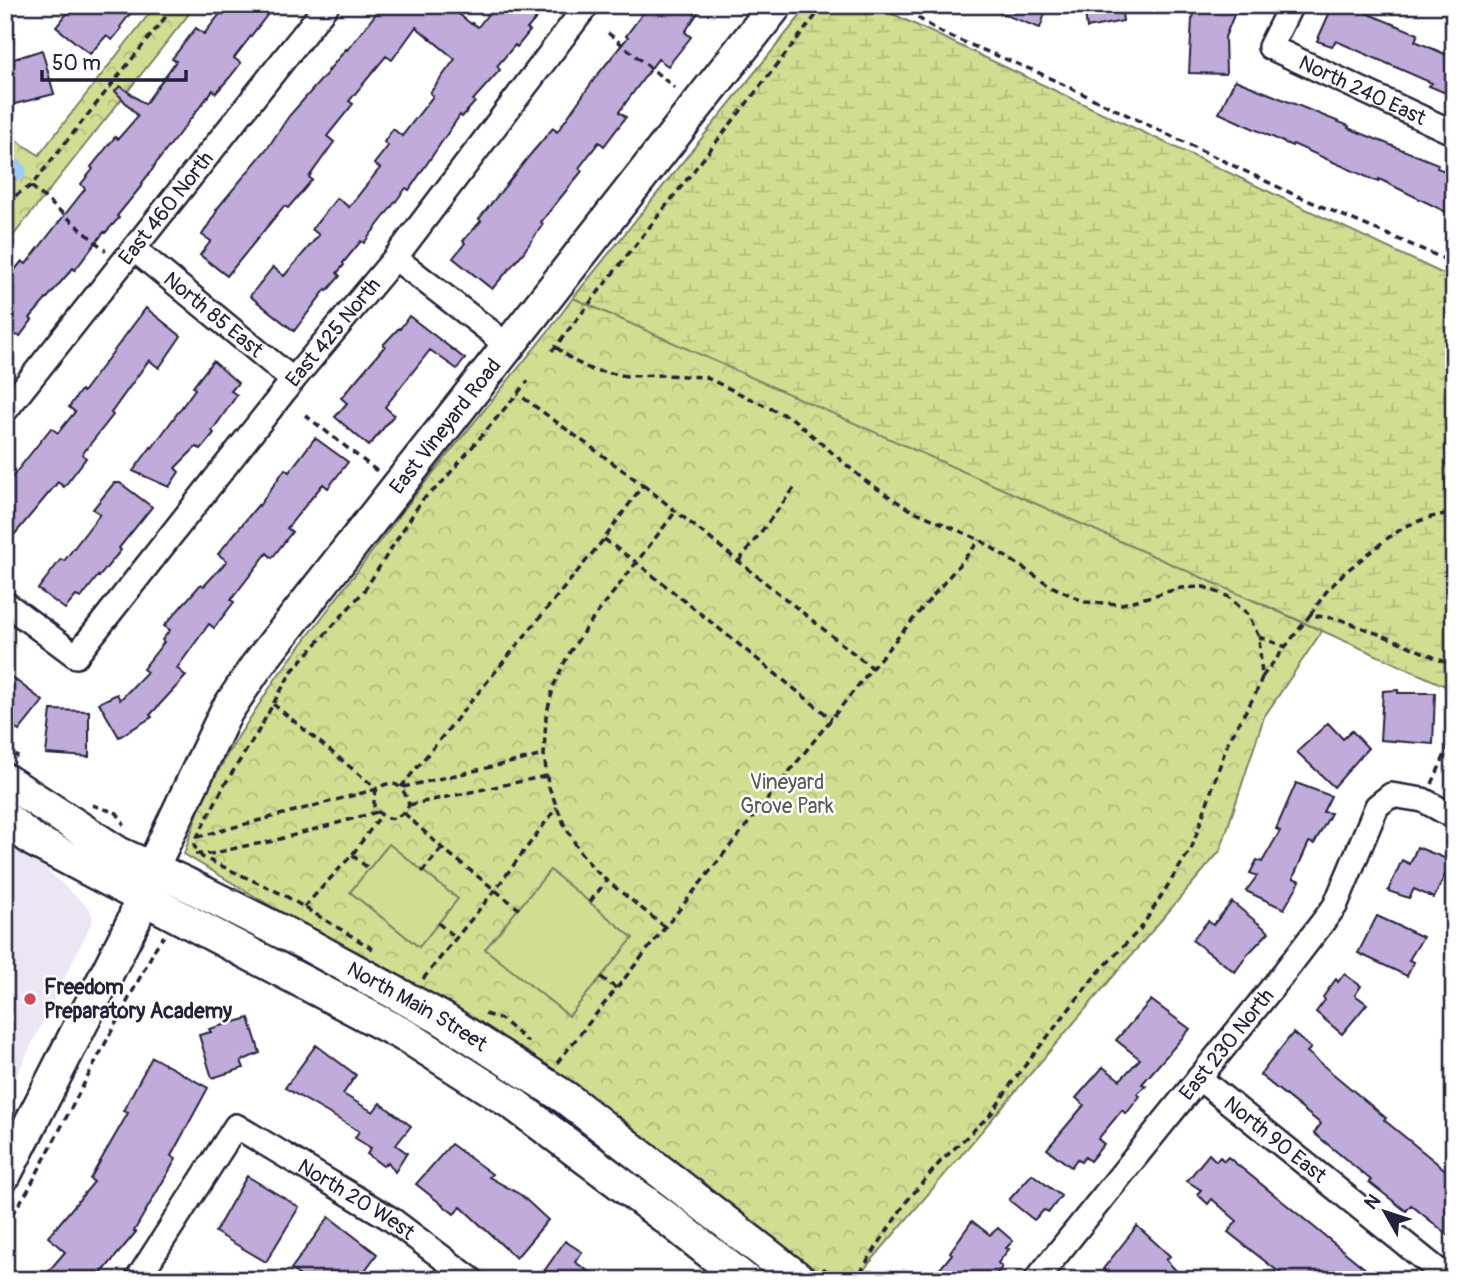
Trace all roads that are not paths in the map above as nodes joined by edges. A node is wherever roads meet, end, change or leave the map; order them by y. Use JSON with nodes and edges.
{"nodes":[{"id":1,"x":327,"y":5,"type":"edge"},
{"id":2,"x":587,"y":5,"type":"edge"},
{"id":3,"x":776,"y":5,"type":"edge"},
{"id":4,"x":1290,"y":5,"type":"edge"},
{"id":5,"x":1454,"y":133,"type":"edge"},
{"id":6,"x":134,"y":249,"type":"junction"},
{"id":7,"x":395,"y":258,"type":"junction"},
{"id":8,"x":506,"y":347,"type":"junction"},
{"id":9,"x":293,"y":380,"type":"junction"},
{"id":10,"x":5,"y":411,"type":"edge"},
{"id":11,"x":5,"y":603,"type":"edge"},
{"id":12,"x":5,"y":779,"type":"edge"},
{"id":13,"x":1454,"y":817,"type":"edge"},
{"id":14,"x":5,"y":818,"type":"edge"},
{"id":15,"x":146,"y":883,"type":"junction"},
{"id":16,"x":1199,"y":1078,"type":"junction"},
{"id":17,"x":5,"y":1174,"type":"edge"},
{"id":18,"x":1043,"y":1278,"type":"edge"},
{"id":19,"x":137,"y":1280,"type":"edge"},
{"id":20,"x":472,"y":1280,"type":"edge"},
{"id":21,"x":745,"y":1280,"type":"edge"},
{"id":22,"x":800,"y":1280,"type":"edge"},
{"id":23,"x":1450,"y":1280,"type":"edge"}],
"edges":[{"from":1,"to":6,"type":"street","name":"East 460 North"},
{"from":2,"to":7,"type":"street","name":"East 425 North"},
{"from":3,"to":8,"type":"main road","name":"East Vineyard Road"},
{"from":4,"to":5,"type":"street","name":"North 240 East"},
{"from":6,"to":9,"type":"street","name":"North 85 East"},
{"from":6,"to":10,"type":"street","name":"East 460 North"},
{"from":7,"to":8,"type":"street"},
{"from":7,"to":9,"type":"street","name":"East 425 North"},
{"from":8,"to":15,"type":"main road","name":"East Vineyard Road"},
{"from":9,"to":11,"type":"street","name":"East 425 North"},
{"from":12,"to":15,"type":"main road","name":"North Main Street"},
{"from":13,"to":16,"type":"street","name":"East 230 North"},
{"from":14,"to":15,"type":"main road"},
{"from":15,"to":17,"type":"main road","name":"East Vineyard Road"},
{"from":15,"to":21,"type":"main road","name":"North Main Street"},
{"from":15,"to":22,"type":"main road","name":"North Main Street"},
{"from":16,"to":18,"type":"street","name":"East 230 North"},
{"from":16,"to":23,"type":"street","name":"North 90 East"},
{"from":19,"to":20,"type":"street","name":"North 20 West"}]}
